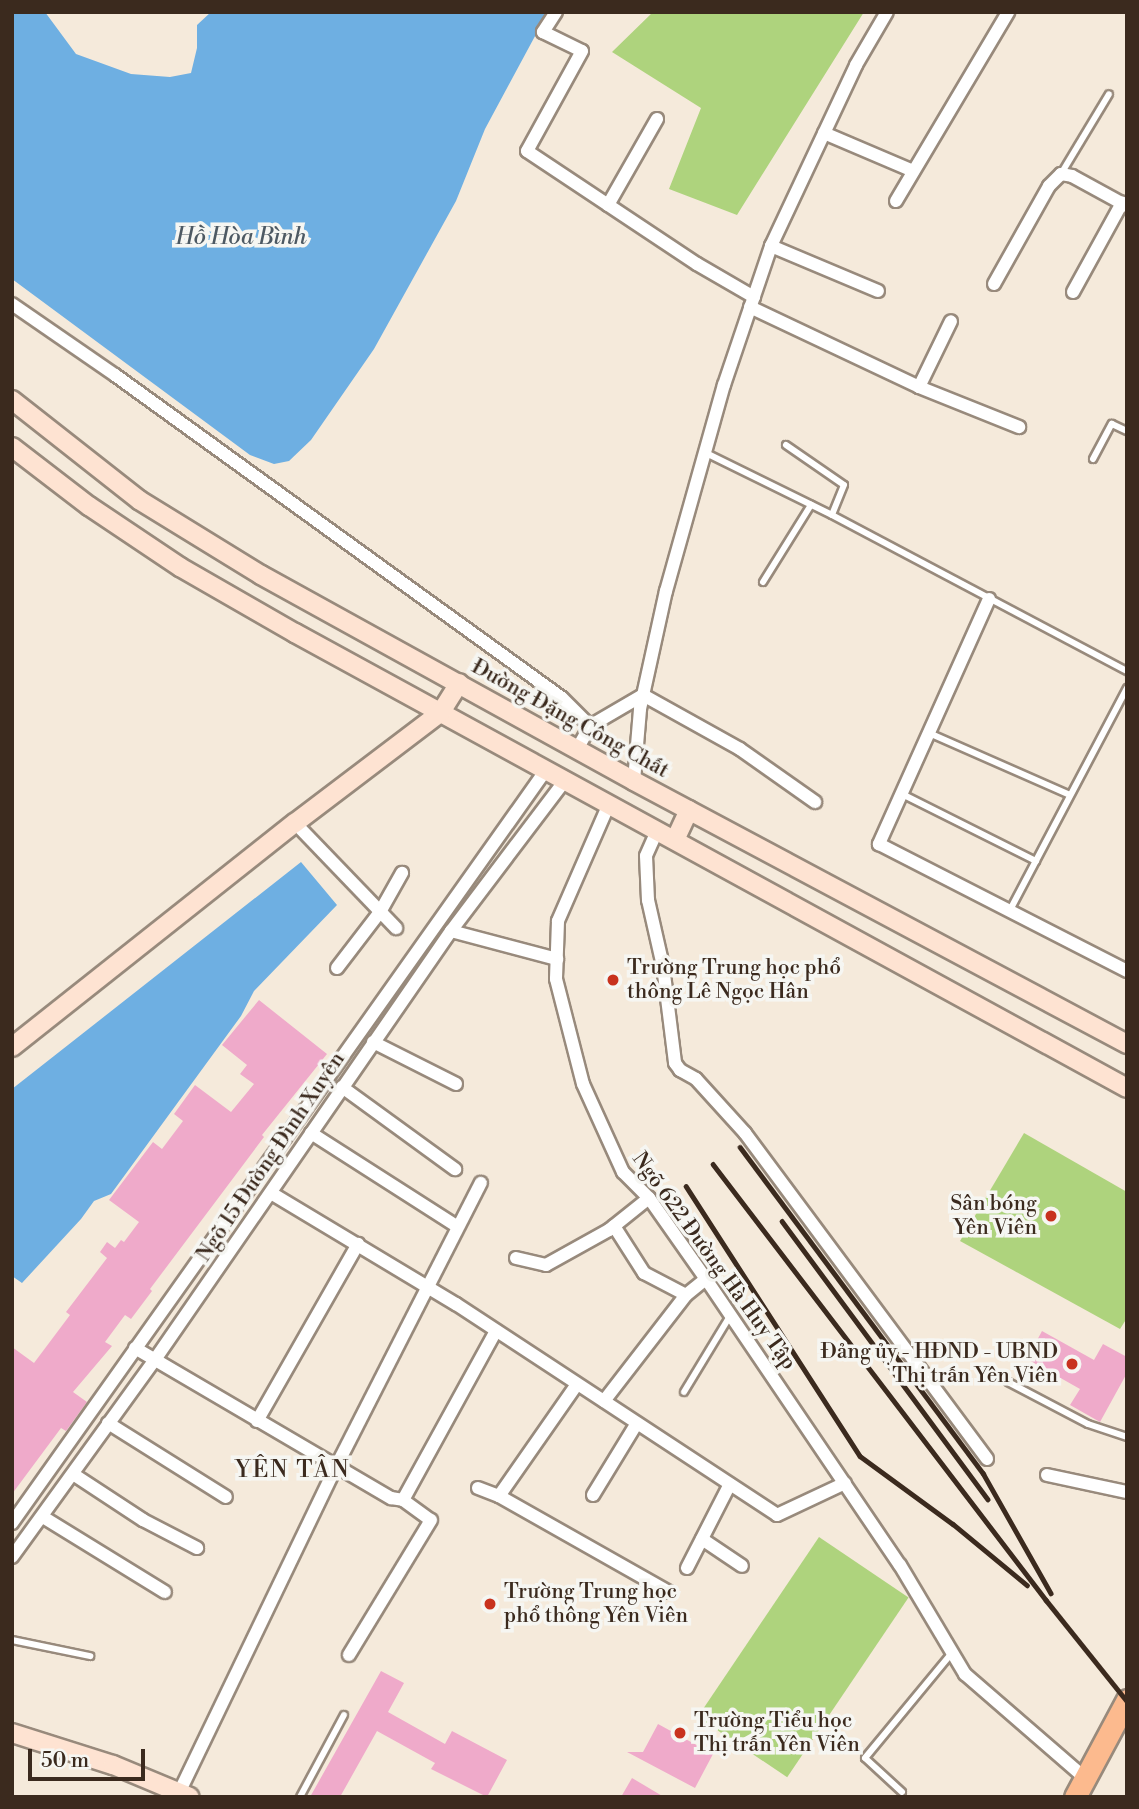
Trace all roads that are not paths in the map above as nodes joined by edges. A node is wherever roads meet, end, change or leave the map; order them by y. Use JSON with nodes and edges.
{"nodes":[{"id":1,"x":556,"y":12,"type":"edge"},
{"id":2,"x":887,"y":12,"type":"edge"},
{"id":3,"x":1003,"y":14,"type":"edge"},
{"id":4,"x":1109,"y":94,"type":"dead end"},
{"id":5,"x":657,"y":118,"type":"dead end"},
{"id":6,"x":824,"y":133,"type":"junction"},
{"id":7,"x":914,"y":171,"type":"junction"},
{"id":8,"x":1061,"y":174,"type":"junction"},
{"id":9,"x":896,"y":201,"type":"dead end"},
{"id":10,"x":1124,"y":204,"type":"edge"},
{"id":11,"x":608,"y":205,"type":"junction"},
{"id":12,"x":771,"y":246,"type":"junction"},
{"id":13,"x":994,"y":284,"type":"dead end"},
{"id":14,"x":878,"y":291,"type":"dead end"},
{"id":15,"x":1073,"y":292,"type":"dead end"},
{"id":16,"x":752,"y":302,"type":"junction"},
{"id":17,"x":12,"y":304,"type":"edge"},
{"id":18,"x":951,"y":321,"type":"dead end"},
{"id":19,"x":919,"y":387,"type":"junction"},
{"id":20,"x":12,"y":400,"type":"edge"},
{"id":21,"x":1019,"y":427,"type":"dead end"},
{"id":22,"x":1127,"y":431,"type":"edge"},
{"id":23,"x":786,"y":445,"type":"dead end"},
{"id":24,"x":12,"y":447,"type":"edge"},
{"id":25,"x":705,"y":453,"type":"junction"},
{"id":26,"x":1093,"y":459,"type":"dead end"},
{"id":27,"x":811,"y":505,"type":"junction"},
{"id":28,"x":832,"y":515,"type":"junction"},
{"id":29,"x":763,"y":582,"type":"dead end"},
{"id":30,"x":989,"y":599,"type":"junction"},
{"id":31,"x":1127,"y":671,"type":"edge"},
{"id":32,"x":459,"y":683,"type":"junction"},
{"id":33,"x":1127,"y":688,"type":"edge"},
{"id":34,"x":643,"y":695,"type":"junction"},
{"id":35,"x":440,"y":712,"type":"junction"},
{"id":36,"x":590,"y":726,"type":"junction"},
{"id":37,"x":929,"y":733,"type":"junction"},
{"id":38,"x":577,"y":749,"type":"junction"},
{"id":39,"x":546,"y":770,"type":"junction"},
{"id":40,"x":565,"y":780,"type":"junction"},
{"id":41,"x":634,"y":781,"type":"junction"},
{"id":42,"x":902,"y":794,"type":"junction"},
{"id":43,"x":1070,"y":794,"type":"junction"},
{"id":44,"x":814,"y":802,"type":"dead end"},
{"id":45,"x":609,"y":804,"type":"junction"},
{"id":46,"x":689,"y":810,"type":"junction"},
{"id":47,"x":295,"y":823,"type":"junction"},
{"id":48,"x":657,"y":831,"type":"junction"},
{"id":49,"x":675,"y":840,"type":"junction"},
{"id":50,"x":1035,"y":861,"type":"junction"},
{"id":51,"x":402,"y":873,"type":"dead end"},
{"id":52,"x":1010,"y":910,"type":"junction"},
{"id":53,"x":380,"y":912,"type":"junction"},
{"id":54,"x":396,"y":928,"type":"dead end"},
{"id":55,"x":451,"y":932,"type":"junction"},
{"id":56,"x":557,"y":959,"type":"junction"},
{"id":57,"x":337,"y":968,"type":"dead end"},
{"id":58,"x":1127,"y":971,"type":"edge"},
{"id":59,"x":373,"y":1042,"type":"junction"},
{"id":60,"x":1127,"y":1044,"type":"edge"},
{"id":61,"x":12,"y":1047,"type":"edge"},
{"id":62,"x":339,"y":1059,"type":"junction"},
{"id":63,"x":354,"y":1070,"type":"junction"},
{"id":64,"x":456,"y":1084,"type":"dead end"},
{"id":65,"x":342,"y":1087,"type":"junction"},
{"id":66,"x":1127,"y":1088,"type":"edge"},
{"id":67,"x":311,"y":1133,"type":"junction"},
{"id":68,"x":455,"y":1169,"type":"dead end"},
{"id":69,"x":481,"y":1183,"type":"dead end"},
{"id":70,"x":271,"y":1192,"type":"junction"},
{"id":71,"x":649,"y":1198,"type":"junction"},
{"id":72,"x":614,"y":1226,"type":"junction"},
{"id":73,"x":458,"y":1227,"type":"junction"},
{"id":74,"x":358,"y":1244,"type":"junction"},
{"id":75,"x":516,"y":1258,"type":"dead end"},
{"id":76,"x":706,"y":1279,"type":"junction"},
{"id":77,"x":426,"y":1286,"type":"junction"},
{"id":78,"x":686,"y":1295,"type":"junction"},
{"id":79,"x":731,"y":1315,"type":"junction"},
{"id":80,"x":496,"y":1331,"type":"junction"},
{"id":81,"x":135,"y":1348,"type":"junction"},
{"id":82,"x":154,"y":1361,"type":"junction"},
{"id":83,"x":1008,"y":1382,"type":"dead end"},
{"id":84,"x":577,"y":1384,"type":"junction"},
{"id":85,"x":684,"y":1392,"type":"dead end"},
{"id":86,"x":604,"y":1401,"type":"junction"},
{"id":87,"x":257,"y":1420,"type":"junction"},
{"id":88,"x":108,"y":1423,"type":"junction"},
{"id":89,"x":637,"y":1423,"type":"junction"},
{"id":90,"x":1127,"y":1428,"type":"edge"},
{"id":91,"x":1125,"y":1436,"type":"edge"},
{"id":92,"x":987,"y":1459,"type":"dead end"},
{"id":93,"x":336,"y":1467,"type":"junction"},
{"id":94,"x":73,"y":1474,"type":"junction"},
{"id":95,"x":1047,"y":1475,"type":"dead end"},
{"id":96,"x":845,"y":1483,"type":"junction"},
{"id":97,"x":730,"y":1484,"type":"junction"},
{"id":98,"x":478,"y":1488,"type":"dead end"},
{"id":99,"x":1127,"y":1492,"type":"edge"},
{"id":100,"x":593,"y":1495,"type":"dead end"},
{"id":101,"x":499,"y":1496,"type":"junction"},
{"id":102,"x":226,"y":1497,"type":"dead end"},
{"id":103,"x":403,"y":1500,"type":"junction"},
{"id":104,"x":43,"y":1517,"type":"junction"},
{"id":105,"x":12,"y":1523,"type":"edge"},
{"id":106,"x":702,"y":1539,"type":"junction"},
{"id":107,"x":197,"y":1548,"type":"dead end"},
{"id":108,"x":12,"y":1557,"type":"edge"},
{"id":109,"x":742,"y":1566,"type":"dead end"},
{"id":110,"x":687,"y":1568,"type":"dead end"},
{"id":111,"x":164,"y":1592,"type":"dead end"},
{"id":112,"x":669,"y":1592,"type":"dead end"},
{"id":113,"x":12,"y":1640,"type":"edge"},
{"id":114,"x":952,"y":1653,"type":"junction"},
{"id":115,"x":349,"y":1655,"type":"dead end"},
{"id":116,"x":90,"y":1656,"type":"dead end"},
{"id":117,"x":1127,"y":1700,"type":"edge"},
{"id":118,"x":344,"y":1714,"type":"dead end"},
{"id":119,"x":12,"y":1733,"type":"edge"},
{"id":120,"x":1080,"y":1788,"type":"edge"},
{"id":121,"x":902,"y":1792,"type":"dead end"},
{"id":122,"x":182,"y":1795,"type":"edge"},
{"id":123,"x":300,"y":1797,"type":"edge"}],
"edges":[{"from":1,"to":11,"type":"street"},
{"from":2,"to":6,"type":"street"},
{"from":3,"to":7,"type":"street"},
{"from":4,"to":8,"type":"lane"},
{"from":5,"to":11,"type":"street"},
{"from":6,"to":7,"type":"street"},
{"from":6,"to":12,"type":"street"},
{"from":7,"to":9,"type":"street"},
{"from":8,"to":10,"type":"street"},
{"from":8,"to":13,"type":"street"},
{"from":10,"to":15,"type":"street"},
{"from":11,"to":16,"type":"street"},
{"from":12,"to":14,"type":"street"},
{"from":12,"to":16,"type":"street"},
{"from":16,"to":19,"type":"street"},
{"from":16,"to":25,"type":"street"},
{"from":17,"to":36,"type":"street"},
{"from":18,"to":19,"type":"street"},
{"from":19,"to":21,"type":"street"},
{"from":20,"to":32,"type":"main road","name":"Đường Đặng Công Chất"},
{"from":22,"to":26,"type":"lane"},
{"from":23,"to":28,"type":"lane"},
{"from":24,"to":35,"type":"main road"},
{"from":25,"to":27,"type":"lane"},
{"from":25,"to":34,"type":"street"},
{"from":27,"to":28,"type":"lane"},
{"from":27,"to":29,"type":"lane"},
{"from":28,"to":30,"type":"lane"},
{"from":30,"to":31,"type":"lane"},
{"from":30,"to":37,"type":"street"},
{"from":32,"to":35,"type":"main road"},
{"from":32,"to":38,"type":"main road","name":"Đường Đặng Công Chất"},
{"from":33,"to":43,"type":"lane"},
{"from":34,"to":36,"type":"street"},
{"from":34,"to":41,"type":"street"},
{"from":34,"to":44,"type":"street"},
{"from":35,"to":39,"type":"main road"},
{"from":35,"to":47,"type":"main road"},
{"from":36,"to":38,"type":"street"},
{"from":37,"to":42,"type":"street"},
{"from":37,"to":43,"type":"lane"},
{"from":38,"to":41,"type":"main road","name":"Đường Đặng Công Chất"},
{"from":39,"to":40,"type":"main road"},
{"from":39,"to":62,"type":"street","name":"Ngõ 15 Đường Đình Xuyên"},
{"from":40,"to":45,"type":"main road"},
{"from":40,"to":55,"type":"street","name":"Ngõ 15 Đường Đình Xuyên"},
{"from":41,"to":46,"type":"main road","name":"Đường Đặng Công Chất"},
{"from":42,"to":50,"type":"lane"},
{"from":42,"to":52,"type":"street"},
{"from":43,"to":50,"type":"lane"},
{"from":45,"to":48,"type":"main road"},
{"from":45,"to":56,"type":"street","name":"Ngõ 622 Đường Hà Huy Tập"},
{"from":46,"to":49,"type":"main road"},
{"from":46,"to":60,"type":"main road","name":"Đường Đặng Công Chất"},
{"from":47,"to":53,"type":"street"},
{"from":47,"to":61,"type":"main road"},
{"from":48,"to":49,"type":"main road"},
{"from":48,"to":92,"type":"street"},
{"from":49,"to":66,"type":"main road"},
{"from":50,"to":52,"type":"lane"},
{"from":51,"to":53,"type":"street"},
{"from":52,"to":58,"type":"street"},
{"from":53,"to":54,"type":"street"},
{"from":53,"to":57,"type":"street"},
{"from":55,"to":56,"type":"street"},
{"from":55,"to":59,"type":"street","name":"Ngõ 15 Đường Đình Xuyên"},
{"from":56,"to":71,"type":"street","name":"Ngõ 622 Đường Hà Huy Tập"},
{"from":59,"to":63,"type":"street","name":"Ngõ 15 Đường Đình Xuyên"},
{"from":59,"to":64,"type":"street"},
{"from":62,"to":63,"type":"street"},
{"from":62,"to":81,"type":"street","name":"Ngõ 15 Đường Đình Xuyên"},
{"from":63,"to":65,"type":"street","name":"Ngõ 15 Đường Đình Xuyên"},
{"from":65,"to":67,"type":"street","name":"Ngõ 15 Đường Đình Xuyên"},
{"from":65,"to":68,"type":"street"},
{"from":67,"to":70,"type":"street","name":"Ngõ 15 Đường Đình Xuyên"},
{"from":67,"to":73,"type":"street"},
{"from":69,"to":73,"type":"street"},
{"from":70,"to":74,"type":"street"},
{"from":70,"to":82,"type":"street","name":"Ngõ 15 Đường Đình Xuyên"},
{"from":71,"to":72,"type":"street"},
{"from":71,"to":76,"type":"street","name":"Ngõ 622 Đường Hà Huy Tập"},
{"from":72,"to":75,"type":"street"},
{"from":72,"to":78,"type":"street"},
{"from":73,"to":77,"type":"street"},
{"from":74,"to":77,"type":"street"},
{"from":74,"to":87,"type":"street"},
{"from":76,"to":78,"type":"street"},
{"from":76,"to":79,"type":"street","name":"Ngõ 622 Đường Hà Huy Tập"},
{"from":77,"to":80,"type":"street"},
{"from":77,"to":93,"type":"street"},
{"from":78,"to":86,"type":"street"},
{"from":79,"to":85,"type":"lane"},
{"from":79,"to":96,"type":"street","name":"Ngõ 622 Đường Hà Huy Tập"},
{"from":80,"to":84,"type":"street"},
{"from":80,"to":103,"type":"street"},
{"from":81,"to":82,"type":"street"},
{"from":81,"to":105,"type":"street","name":"Ngõ 15 Đường Đình Xuyên"},
{"from":82,"to":87,"type":"street"},
{"from":82,"to":88,"type":"street","name":"Ngõ 15 Đường Đình Xuyên"},
{"from":83,"to":91,"type":"lane"},
{"from":84,"to":86,"type":"street"},
{"from":84,"to":101,"type":"street"},
{"from":86,"to":89,"type":"street"},
{"from":87,"to":93,"type":"street"},
{"from":88,"to":94,"type":"street","name":"Ngõ 15 Đường Đình Xuyên"},
{"from":88,"to":102,"type":"street"},
{"from":89,"to":97,"type":"street"},
{"from":89,"to":100,"type":"street"},
{"from":90,"to":91,"type":"lane"},
{"from":93,"to":103,"type":"street"},
{"from":93,"to":122,"type":"street"},
{"from":94,"to":104,"type":"street","name":"Ngõ 15 Đường Đình Xuyên"},
{"from":94,"to":107,"type":"street"},
{"from":95,"to":99,"type":"street"},
{"from":96,"to":97,"type":"street"},
{"from":96,"to":114,"type":"street","name":"Ngõ 622 Đường Hà Huy Tập"},
{"from":97,"to":106,"type":"street"},
{"from":98,"to":101,"type":"street"},
{"from":101,"to":112,"type":"street"},
{"from":103,"to":115,"type":"street"},
{"from":104,"to":108,"type":"street","name":"Ngõ 15 Đường Đình Xuyên"},
{"from":104,"to":111,"type":"street"},
{"from":106,"to":109,"type":"street"},
{"from":106,"to":110,"type":"street"},
{"from":113,"to":116,"type":"lane"},
{"from":114,"to":120,"type":"street","name":"Ngõ 622 Đường Hà Huy Tập"},
{"from":114,"to":121,"type":"lane"},
{"from":117,"to":120,"type":"main road"},
{"from":118,"to":123,"type":"lane"},
{"from":119,"to":122,"type":"main road"}]}
